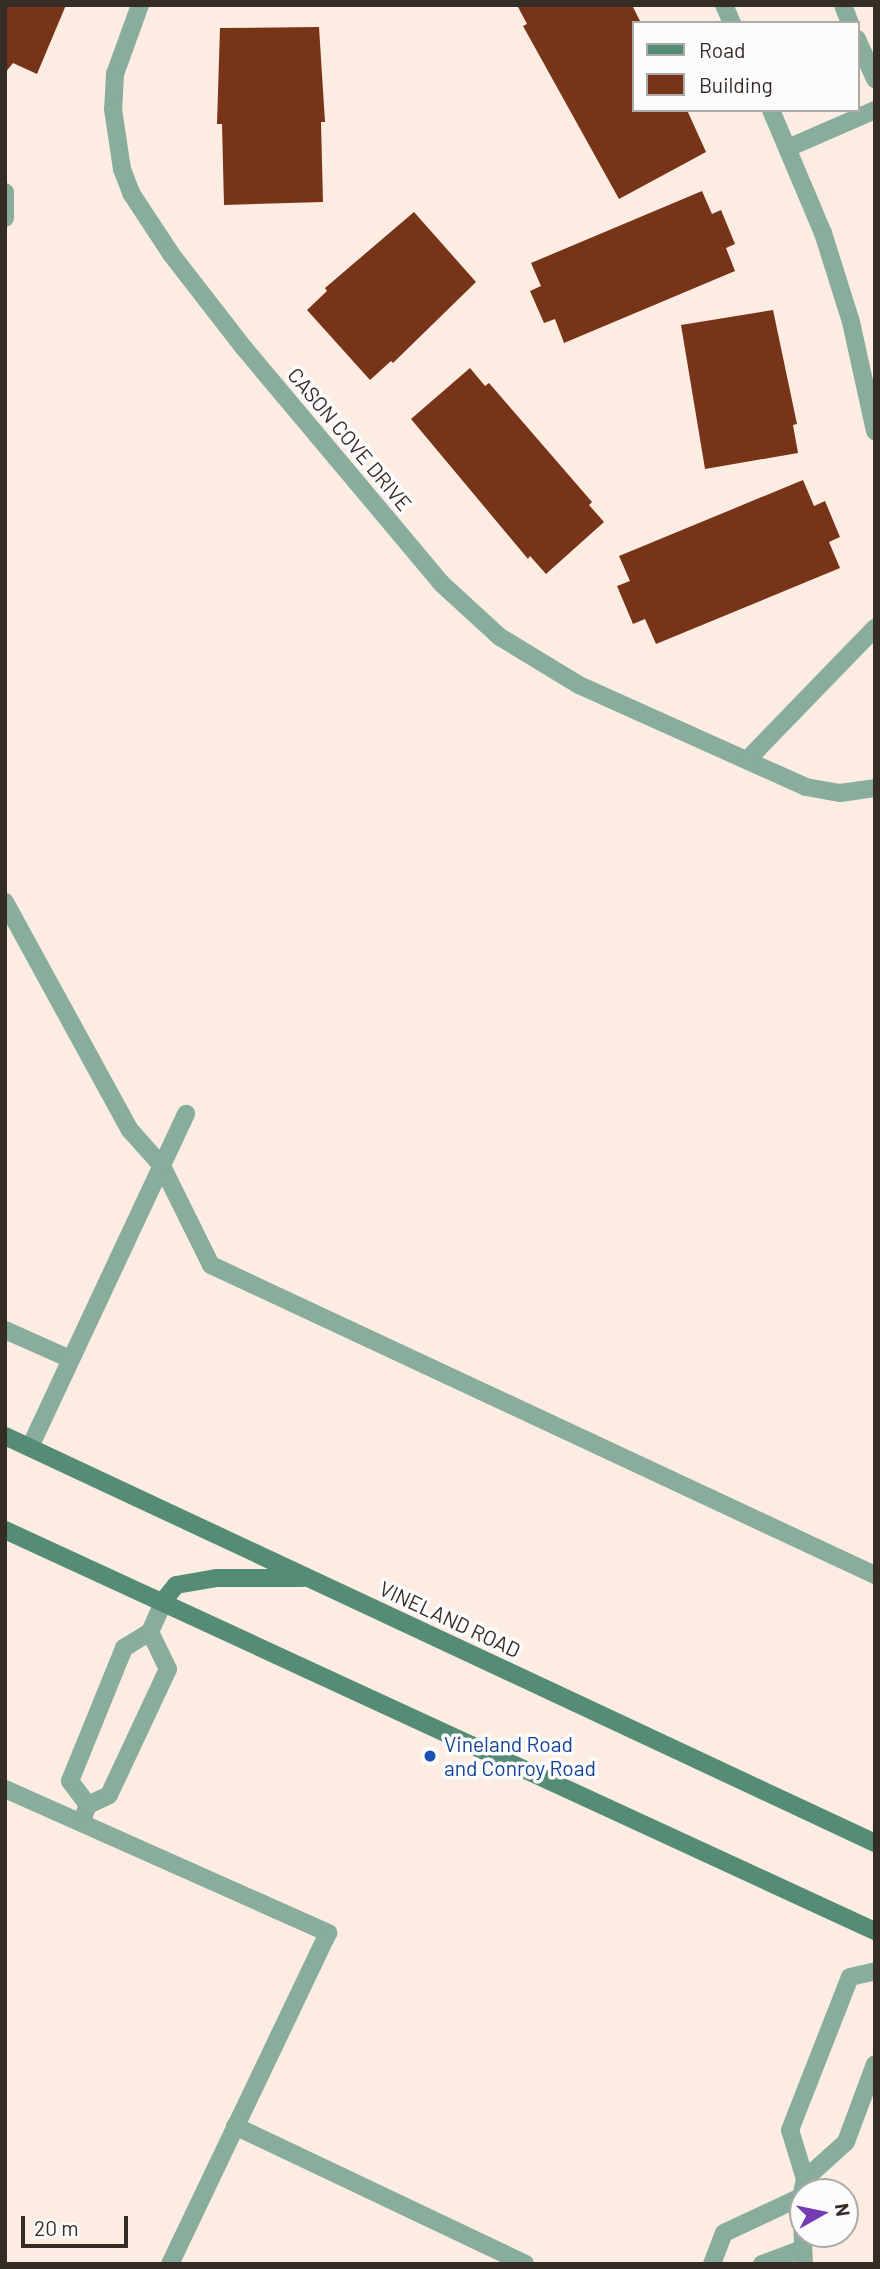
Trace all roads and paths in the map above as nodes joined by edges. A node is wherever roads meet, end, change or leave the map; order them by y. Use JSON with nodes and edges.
{"nodes":[{"id":1,"x":140,"y":5,"type":"edge"},
{"id":2,"x":724,"y":5,"type":"edge"},
{"id":3,"x":731,"y":21,"type":"edge"},
{"id":4,"x":859,"y":43,"type":"edge"},
{"id":5,"x":875,"y":79,"type":"edge"},
{"id":6,"x":875,"y":110,"type":"edge"},
{"id":7,"x":772,"y":112,"type":"edge"},
{"id":8,"x":788,"y":148,"type":"junction"},
{"id":9,"x":5,"y":192,"type":"edge"},
{"id":10,"x":5,"y":218,"type":"edge"},
{"id":11,"x":875,"y":431,"type":"edge"},
{"id":12,"x":875,"y":628,"type":"edge"},
{"id":13,"x":747,"y":760,"type":"junction"},
{"id":14,"x":875,"y":788,"type":"edge"},
{"id":15,"x":5,"y":902,"type":"edge"},
{"id":16,"x":186,"y":1114,"type":"dead end"},
{"id":17,"x":162,"y":1166,"type":"junction"},
{"id":18,"x":5,"y":1330,"type":"edge"},
{"id":19,"x":70,"y":1359,"type":"junction"},
{"id":20,"x":5,"y":1436,"type":"edge"},
{"id":21,"x":30,"y":1447,"type":"junction"},
{"id":22,"x":5,"y":1530,"type":"edge"},
{"id":23,"x":875,"y":1575,"type":"edge"},
{"id":24,"x":310,"y":1578,"type":"junction"},
{"id":25,"x":164,"y":1600,"type":"junction"},
{"id":26,"x":150,"y":1632,"type":"junction"},
{"id":27,"x":5,"y":1789,"type":"edge"},
{"id":28,"x":85,"y":1813,"type":"junction"},
{"id":29,"x":875,"y":1843,"type":"edge"},
{"id":30,"x":875,"y":1931,"type":"edge"},
{"id":31,"x":875,"y":1971,"type":"edge"},
{"id":32,"x":875,"y":2064,"type":"edge"},
{"id":33,"x":235,"y":2126,"type":"junction"},
{"id":34,"x":801,"y":2178,"type":"edge"},
{"id":35,"x":812,"y":2178,"type":"edge"},
{"id":36,"x":789,"y":2196,"type":"edge"},
{"id":37,"x":803,"y":2256,"type":"edge"},
{"id":38,"x":170,"y":2264,"type":"edge"},
{"id":39,"x":525,"y":2264,"type":"edge"},
{"id":40,"x":712,"y":2264,"type":"edge"},
{"id":41,"x":762,"y":2264,"type":"edge"}],
"edges":[{"from":1,"to":13,"type":"lane","name":"CASON COVE DRIVE"},
{"from":2,"to":3,"type":"lane"},
{"from":4,"to":5,"type":"lane"},
{"from":6,"to":8,"type":"lane"},
{"from":7,"to":8,"type":"lane"},
{"from":8,"to":11,"type":"lane"},
{"from":9,"to":10,"type":"lane"},
{"from":12,"to":13,"type":"lane"},
{"from":13,"to":14,"type":"lane","name":"CASON COVE DRIVE"},
{"from":15,"to":17,"type":"lane"},
{"from":16,"to":17,"type":"lane"},
{"from":17,"to":19,"type":"lane"},
{"from":17,"to":23,"type":"lane"},
{"from":18,"to":19,"type":"lane"},
{"from":19,"to":21,"type":"lane"},
{"from":20,"to":21,"type":"street","name":"VINELAND ROAD"},
{"from":21,"to":24,"type":"street","name":"VINELAND ROAD"},
{"from":22,"to":25,"type":"street"},
{"from":24,"to":25,"type":"street"},
{"from":24,"to":29,"type":"street","name":"VINELAND ROAD"},
{"from":25,"to":26,"type":"lane"},
{"from":25,"to":30,"type":"street"},
{"from":26,"to":28,"type":"lane"},
{"from":26,"to":28,"type":"lane"},
{"from":27,"to":28,"type":"lane"},
{"from":28,"to":33,"type":"lane"},
{"from":31,"to":34,"type":"lane"},
{"from":32,"to":35,"type":"lane"},
{"from":33,"to":38,"type":"lane"},
{"from":33,"to":39,"type":"lane"},
{"from":36,"to":40,"type":"lane"},
{"from":37,"to":41,"type":"lane"}]}
